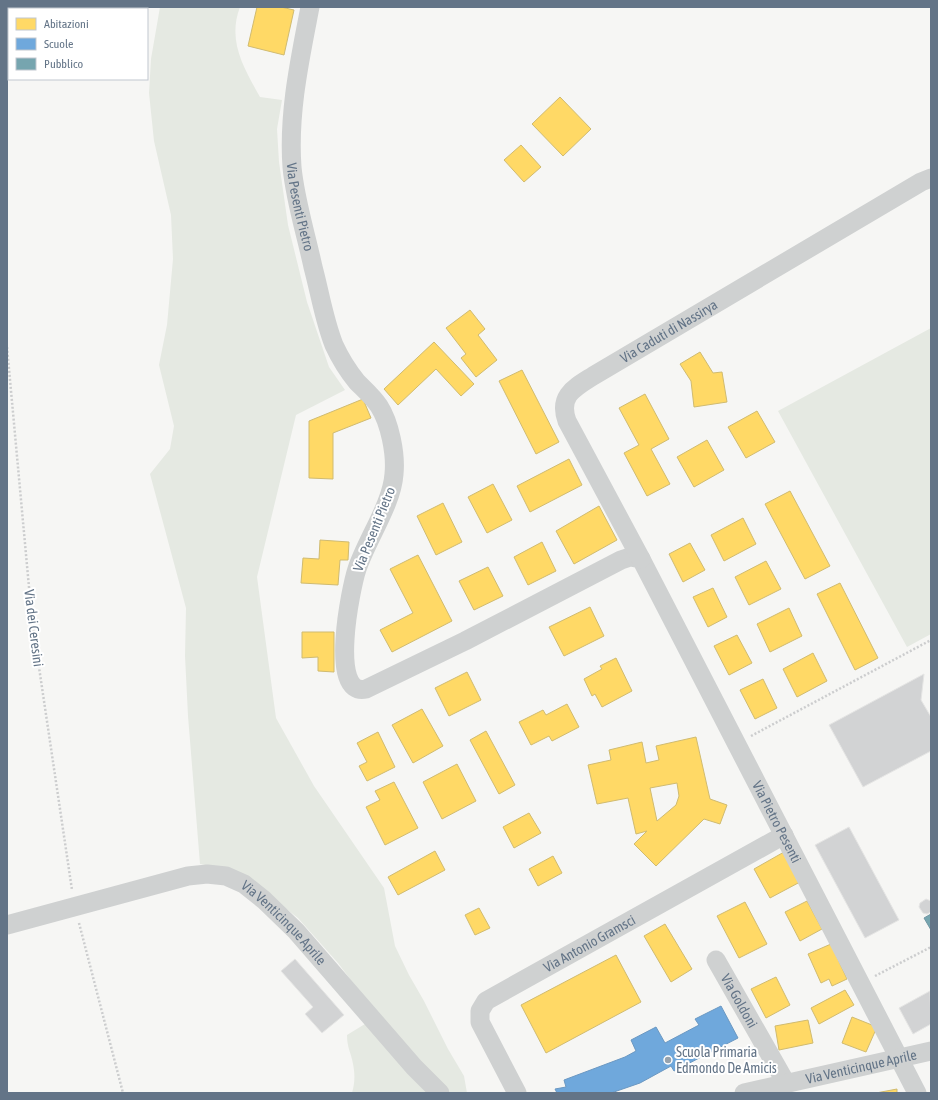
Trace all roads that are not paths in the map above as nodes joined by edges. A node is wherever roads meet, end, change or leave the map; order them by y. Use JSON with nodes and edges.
{"nodes":[{"id":1,"x":310,"y":7,"type":"edge"},
{"id":2,"x":931,"y":178,"type":"edge"},
{"id":3,"x":638,"y":558,"type":"junction"},
{"id":4,"x":784,"y":835,"type":"junction"},
{"id":5,"x":7,"y":925,"type":"edge"},
{"id":6,"x":716,"y":960,"type":"dead end"},
{"id":7,"x":931,"y":1052,"type":"edge"},
{"id":8,"x":899,"y":1058,"type":"junction"},
{"id":9,"x":786,"y":1084,"type":"junction"},
{"id":10,"x":440,"y":1093,"type":"edge"},
{"id":11,"x":518,"y":1093,"type":"edge"},
{"id":12,"x":744,"y":1093,"type":"edge"},
{"id":13,"x":917,"y":1093,"type":"edge"}],
"edges":[{"from":1,"to":3,"type":"street","name":"Via Pesenti Pietro"},
{"from":2,"to":3,"type":"street","name":"Via Caduti di Nassirya"},
{"from":3,"to":4,"type":"street","name":"Via Pietro Pesenti"},
{"from":4,"to":8,"type":"street","name":"Via Pietro Pesenti"},
{"from":4,"to":11,"type":"street","name":"Via Antonio Gramsci"},
{"from":5,"to":10,"type":"street","name":"Via Venticinque Aprile"},
{"from":6,"to":9,"type":"street","name":"Via Goldoni"},
{"from":7,"to":8,"type":"street","name":"Via Venticinque Aprile"},
{"from":8,"to":9,"type":"street","name":"Via Venticinque Aprile"},
{"from":8,"to":13,"type":"street","name":"Via Pietro Pesenti"},
{"from":9,"to":12,"type":"street","name":"Via Venticinque Aprile"}]}
